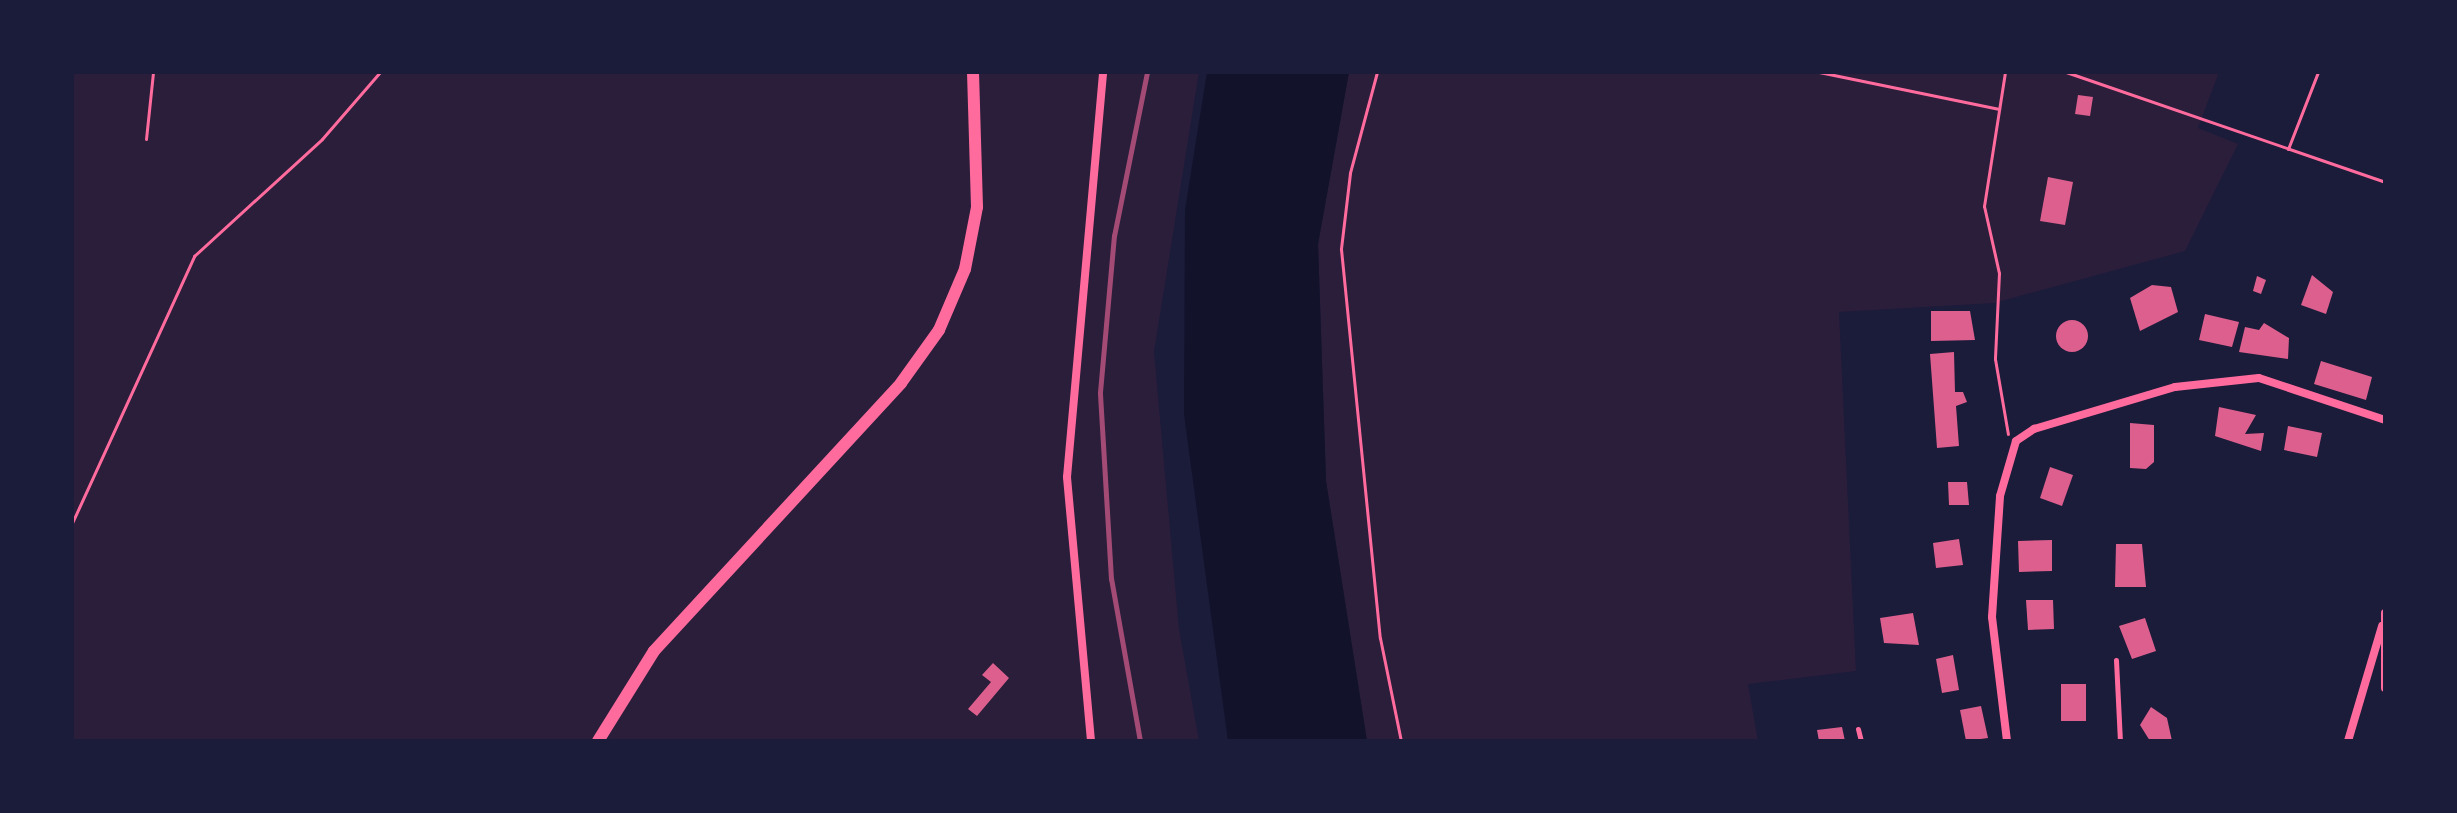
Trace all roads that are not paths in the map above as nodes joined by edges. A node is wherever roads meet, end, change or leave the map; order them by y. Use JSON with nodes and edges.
{"nodes":[{"id":1,"x":973,"y":72,"type":"edge"},
{"id":2,"x":1105,"y":76,"type":"edge"},
{"id":3,"x":2385,"y":420,"type":"edge"},
{"id":4,"x":2385,"y":613,"type":"edge"},
{"id":5,"x":2382,"y":626,"type":"junction"},
{"id":6,"x":2116,"y":660,"type":"dead end"},
{"id":7,"x":2385,"y":688,"type":"edge"},
{"id":8,"x":1858,"y":729,"type":"dead end"},
{"id":9,"x":598,"y":741,"type":"edge"},
{"id":10,"x":1091,"y":741,"type":"edge"},
{"id":11,"x":1861,"y":741,"type":"edge"},
{"id":12,"x":2007,"y":741,"type":"edge"},
{"id":13,"x":2120,"y":741,"type":"edge"},
{"id":14,"x":2348,"y":741,"type":"edge"}],
"edges":[{"from":1,"to":9,"type":"street"},
{"from":2,"to":10,"type":"street"},
{"from":3,"to":12,"type":"street"},
{"from":4,"to":5,"type":"street"},
{"from":5,"to":7,"type":"street"},
{"from":5,"to":14,"type":"street"},
{"from":6,"to":13,"type":"lane"},
{"from":8,"to":11,"type":"lane"}]}
